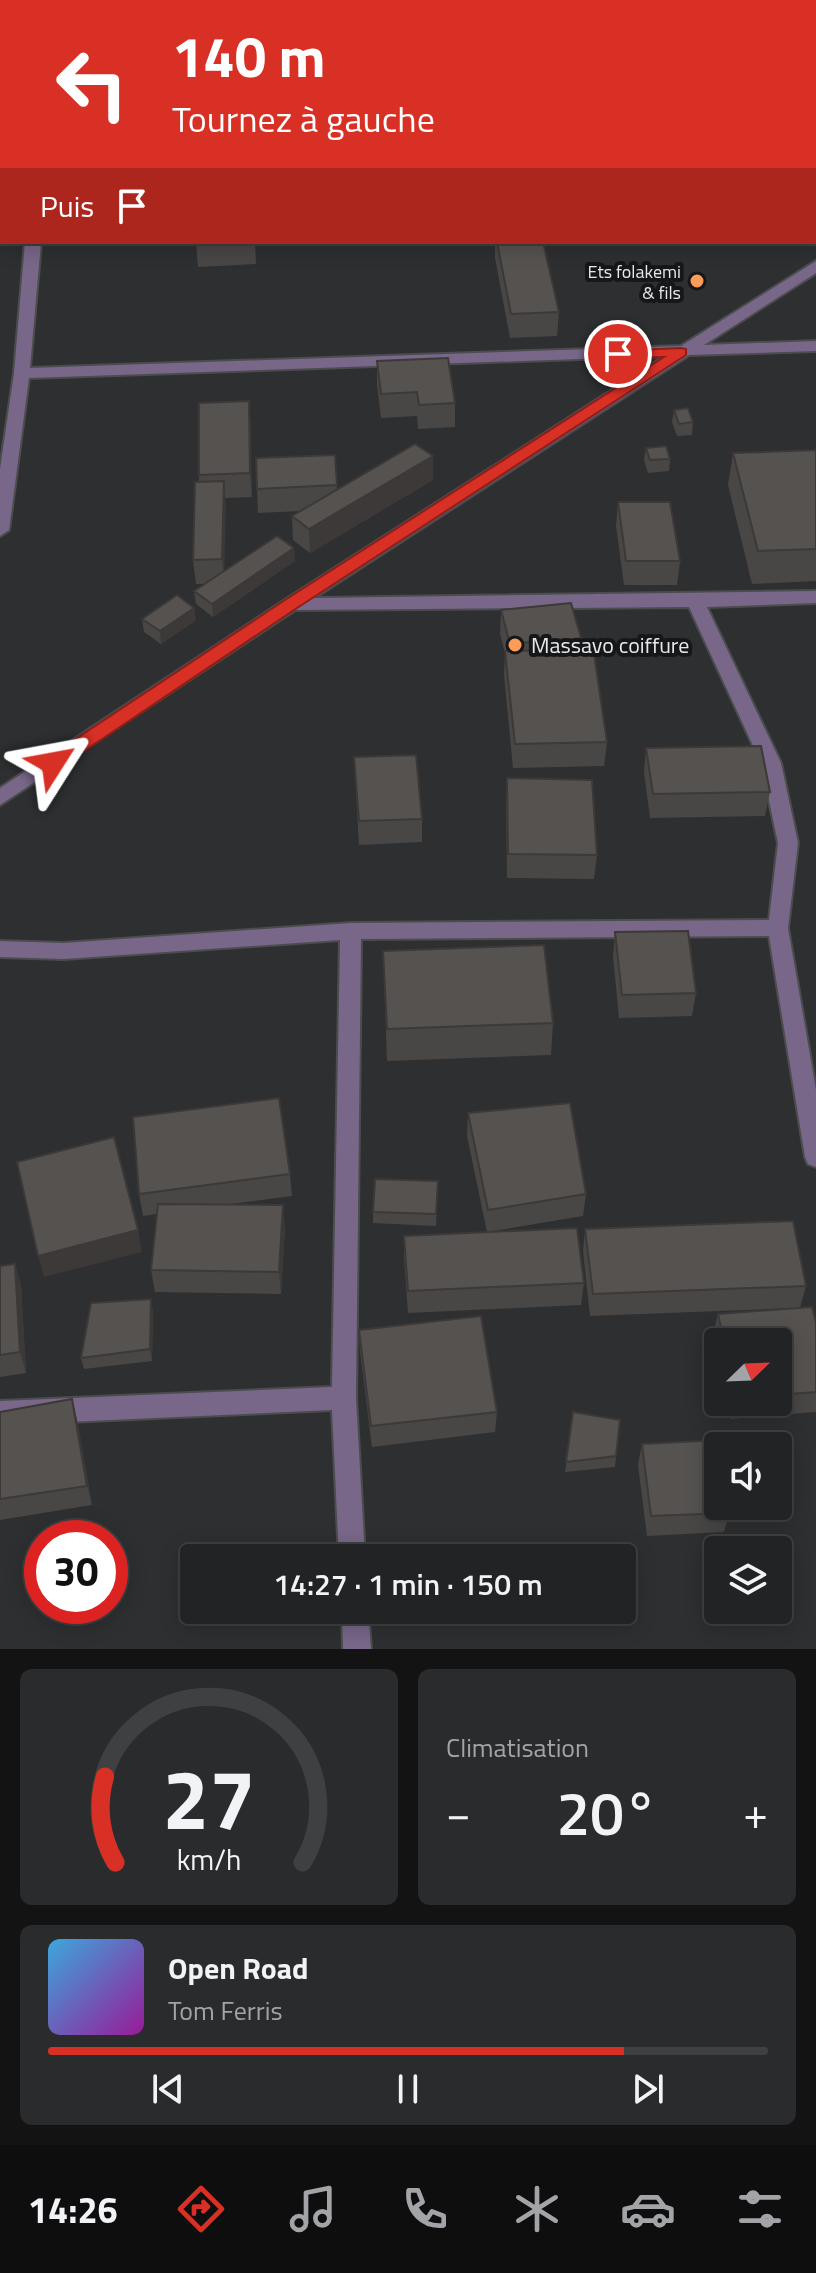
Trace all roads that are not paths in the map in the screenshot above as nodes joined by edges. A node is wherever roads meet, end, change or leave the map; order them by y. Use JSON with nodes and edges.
{"nodes":[{"id":1,"x":33,"y":244,"type":"edge"},
{"id":2,"x":816,"y":266,"type":"edge"},
{"id":3,"x":816,"y":346,"type":"edge"},
{"id":4,"x":681,"y":352,"type":"junction"},
{"id":5,"x":22,"y":373,"type":"junction"},
{"id":6,"x":0,"y":530,"type":"edge"},
{"id":7,"x":816,"y":597,"type":"edge"},
{"id":8,"x":695,"y":601,"type":"junction"},
{"id":9,"x":291,"y":604,"type":"junction"},
{"id":10,"x":0,"y":798,"type":"edge"},
{"id":11,"x":778,"y":928,"type":"junction"},
{"id":12,"x":351,"y":931,"type":"junction"},
{"id":13,"x":0,"y":949,"type":"edge"},
{"id":14,"x":816,"y":1157,"type":"edge"},
{"id":15,"x":344,"y":1398,"type":"junction"},
{"id":16,"x":0,"y":1413,"type":"edge"},
{"id":17,"x":351,"y":1544,"type":"edge"},
{"id":18,"x":356,"y":1624,"type":"edge"},
{"id":19,"x":357,"y":1649,"type":"edge"}],
"edges":[{"from":1,"to":5,"type":"street"},
{"from":2,"to":4,"type":"street"},
{"from":3,"to":4,"type":"street"},
{"from":4,"to":5,"type":"street"},
{"from":4,"to":9,"type":"street"},
{"from":5,"to":6,"type":"street"},
{"from":7,"to":8,"type":"street"},
{"from":8,"to":9,"type":"street"},
{"from":8,"to":11,"type":"street"},
{"from":9,"to":10,"type":"street"},
{"from":11,"to":12,"type":"street"},
{"from":11,"to":14,"type":"street"},
{"from":12,"to":13,"type":"street"},
{"from":12,"to":15,"type":"street"},
{"from":15,"to":16,"type":"street"},
{"from":15,"to":17,"type":"street"},
{"from":18,"to":19,"type":"street"}]}
